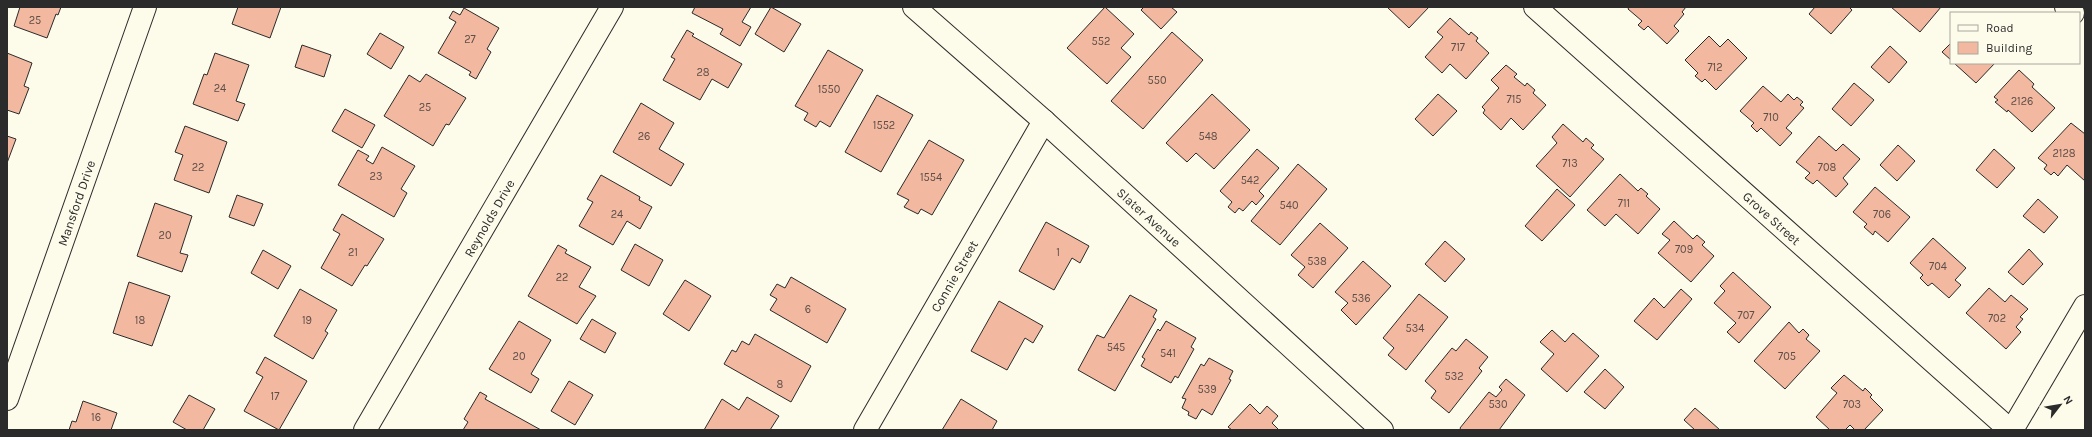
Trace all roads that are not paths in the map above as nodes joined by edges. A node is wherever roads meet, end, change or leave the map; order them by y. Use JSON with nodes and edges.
{"nodes":[{"id":1,"x":145,"y":7,"type":"edge"},
{"id":2,"x":612,"y":7,"type":"edge"},
{"id":3,"x":914,"y":7,"type":"edge"},
{"id":4,"x":1535,"y":7,"type":"edge"},
{"id":5,"x":1044,"y":121,"type":"junction"},
{"id":6,"x":2085,"y":306,"type":"edge"},
{"id":7,"x":7,"y":399,"type":"edge"},
{"id":8,"x":366,"y":430,"type":"edge"},
{"id":9,"x":865,"y":430,"type":"edge"},
{"id":10,"x":1382,"y":430,"type":"edge"},
{"id":11,"x":2011,"y":430,"type":"edge"}],
"edges":[{"from":1,"to":7,"type":"street","name":"Mansford Drive"},
{"from":2,"to":8,"type":"street","name":"Reynolds Drive"},
{"from":3,"to":5,"type":"street","name":"Slater Avenue"},
{"from":4,"to":11,"type":"street","name":"Grove Street"},
{"from":5,"to":9,"type":"street","name":"Connie Street"},
{"from":5,"to":10,"type":"street","name":"Slater Avenue"},
{"from":6,"to":11,"type":"street"}]}
